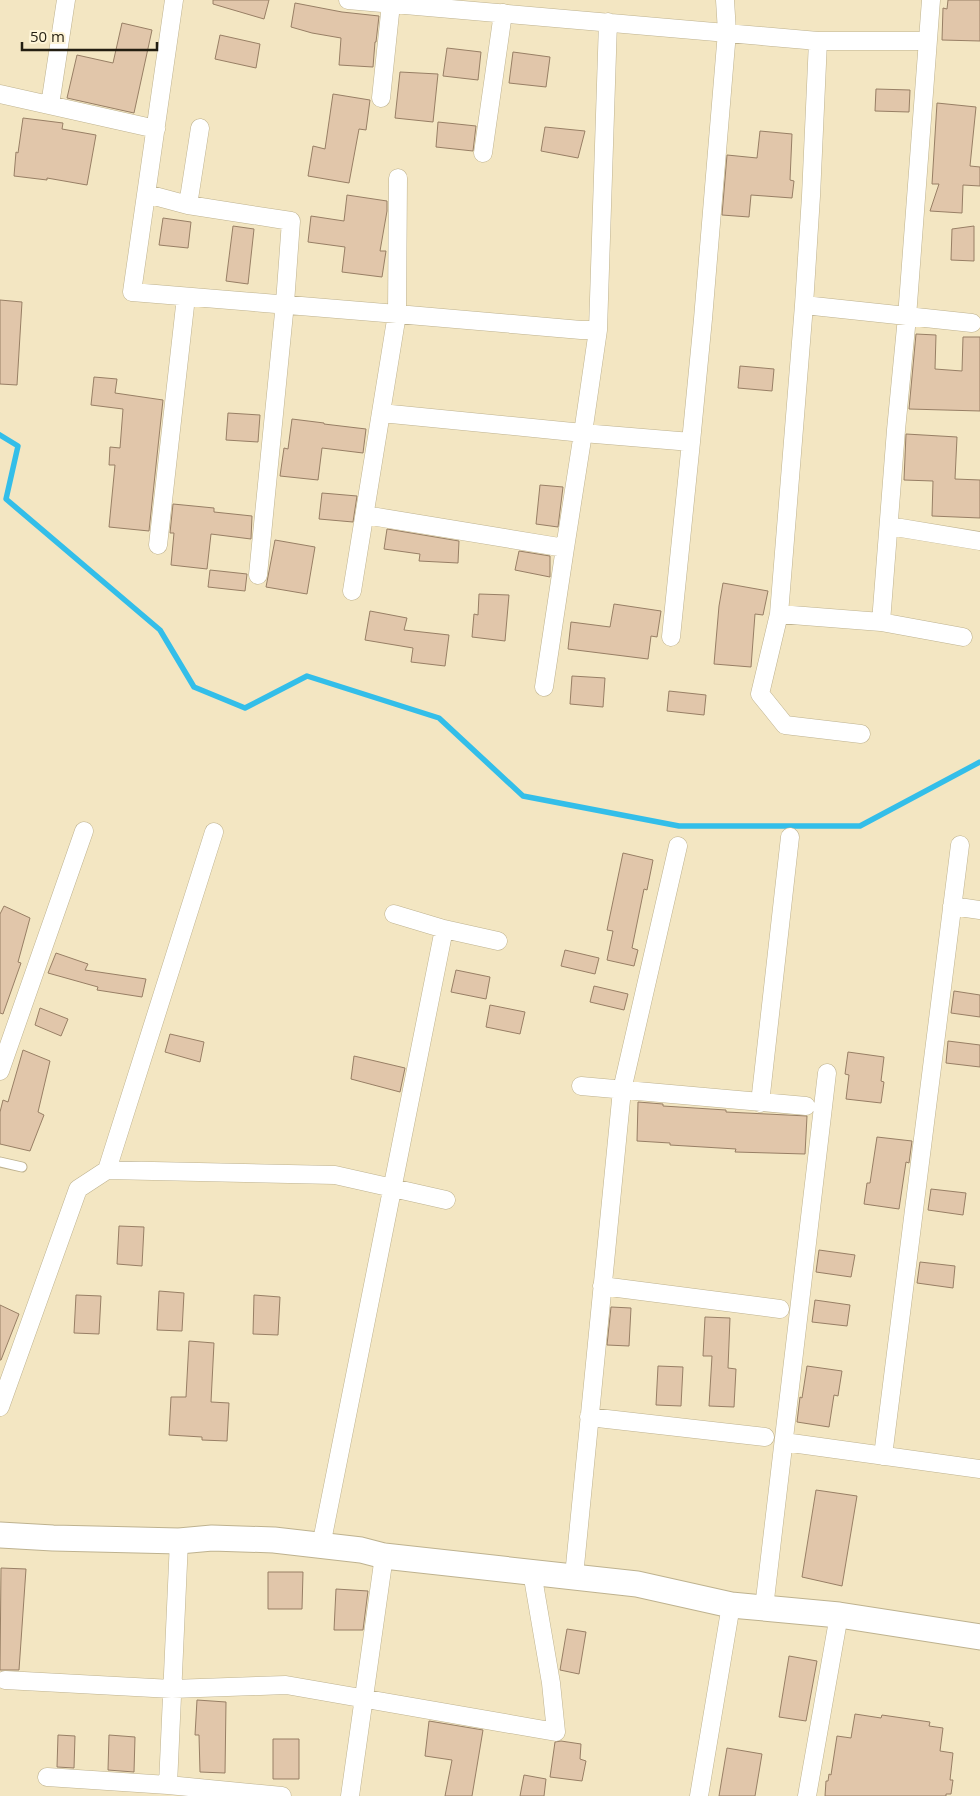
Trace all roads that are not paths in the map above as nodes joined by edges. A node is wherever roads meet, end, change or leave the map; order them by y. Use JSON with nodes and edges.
{"nodes":[{"id":1,"x":66,"y":0,"type":"edge"},
{"id":2,"x":174,"y":0,"type":"edge"},
{"id":3,"x":348,"y":0,"type":"edge"},
{"id":4,"x":725,"y":0,"type":"edge"},
{"id":5,"x":931,"y":0,"type":"edge"},
{"id":6,"x":392,"y":4,"type":"junction"},
{"id":7,"x":503,"y":13,"type":"junction"},
{"id":8,"x":608,"y":22,"type":"junction"},
{"id":9,"x":727,"y":32,"type":"junction"},
{"id":10,"x":818,"y":41,"type":"junction"},
{"id":11,"x":927,"y":41,"type":"junction"},
{"id":12,"x":0,"y":94,"type":"edge"},
{"id":13,"x":381,"y":98,"type":"dead end"},
{"id":14,"x":50,"y":105,"type":"junction"},
{"id":15,"x":156,"y":128,"type":"junction"},
{"id":16,"x":200,"y":128,"type":"dead end"},
{"id":17,"x":483,"y":153,"type":"dead end"},
{"id":18,"x":398,"y":178,"type":"dead end"},
{"id":19,"x":147,"y":194,"type":"junction"},
{"id":20,"x":188,"y":205,"type":"junction"},
{"id":21,"x":186,"y":297,"type":"junction"},
{"id":22,"x":285,"y":303,"type":"junction"},
{"id":23,"x":804,"y":305,"type":"junction"},
{"id":24,"x":397,"y":314,"type":"junction"},
{"id":25,"x":907,"y":317,"type":"junction"},
{"id":26,"x":972,"y":323,"type":"dead end"},
{"id":27,"x":598,"y":330,"type":"junction"},
{"id":28,"x":381,"y":413,"type":"junction"},
{"id":29,"x":583,"y":433,"type":"junction"},
{"id":30,"x":691,"y":442,"type":"junction"},
{"id":31,"x":365,"y":515,"type":"junction"},
{"id":32,"x":889,"y":526,"type":"junction"},
{"id":33,"x":980,"y":541,"type":"edge"},
{"id":34,"x":158,"y":545,"type":"dead end"},
{"id":35,"x":565,"y":548,"type":"junction"},
{"id":36,"x":258,"y":575,"type":"dead end"},
{"id":37,"x":352,"y":591,"type":"dead end"},
{"id":38,"x":780,"y":614,"type":"junction"},
{"id":39,"x":881,"y":622,"type":"junction"},
{"id":40,"x":671,"y":638,"type":"dead end"},
{"id":41,"x":963,"y":638,"type":"dead end"},
{"id":42,"x":544,"y":687,"type":"dead end"},
{"id":43,"x":861,"y":734,"type":"dead end"},
{"id":44,"x":84,"y":832,"type":"dead end"},
{"id":45,"x":214,"y":832,"type":"dead end"},
{"id":46,"x":790,"y":838,"type":"dead end"},
{"id":47,"x":960,"y":845,"type":"dead end"},
{"id":48,"x":678,"y":846,"type":"dead end"},
{"id":49,"x":952,"y":906,"type":"junction"},
{"id":50,"x":980,"y":910,"type":"edge"},
{"id":51,"x":394,"y":914,"type":"dead end"},
{"id":52,"x":444,"y":929,"type":"junction"},
{"id":53,"x":498,"y":941,"type":"dead end"},
{"id":54,"x":0,"y":1071,"type":"edge"},
{"id":55,"x":827,"y":1073,"type":"dead end"},
{"id":56,"x":580,"y":1086,"type":"dead end"},
{"id":57,"x":622,"y":1090,"type":"junction"},
{"id":58,"x":760,"y":1102,"type":"junction"},
{"id":59,"x":806,"y":1106,"type":"dead end"},
{"id":60,"x":0,"y":1162,"type":"edge"},
{"id":61,"x":22,"y":1167,"type":"dead end"},
{"id":62,"x":106,"y":1170,"type":"junction"},
{"id":63,"x":392,"y":1188,"type":"junction"},
{"id":64,"x":446,"y":1200,"type":"dead end"},
{"id":65,"x":602,"y":1286,"type":"junction"},
{"id":66,"x":780,"y":1309,"type":"dead end"},
{"id":67,"x":0,"y":1407,"type":"edge"},
{"id":68,"x":589,"y":1417,"type":"junction"},
{"id":69,"x":766,"y":1437,"type":"dead end"},
{"id":70,"x":784,"y":1442,"type":"junction"},
{"id":71,"x":883,"y":1456,"type":"junction"},
{"id":72,"x":980,"y":1469,"type":"edge"},
{"id":73,"x":0,"y":1535,"type":"edge"},
{"id":74,"x":179,"y":1541,"type":"junction"},
{"id":75,"x":320,"y":1546,"type":"junction"},
{"id":76,"x":384,"y":1556,"type":"junction"},
{"id":77,"x":532,"y":1572,"type":"junction"},
{"id":78,"x":574,"y":1576,"type":"junction"},
{"id":79,"x":731,"y":1605,"type":"junction"},
{"id":80,"x":764,"y":1608,"type":"junction"},
{"id":81,"x":839,"y":1615,"type":"junction"},
{"id":82,"x":980,"y":1637,"type":"edge"},
{"id":83,"x":4,"y":1680,"type":"dead end"},
{"id":84,"x":172,"y":1689,"type":"junction"},
{"id":85,"x":364,"y":1700,"type":"junction"},
{"id":86,"x":47,"y":1778,"type":"dead end"},
{"id":87,"x":168,"y":1785,"type":"junction"},
{"id":88,"x":275,"y":1796,"type":"edge"},
{"id":89,"x":282,"y":1796,"type":"edge"},
{"id":90,"x":350,"y":1796,"type":"edge"},
{"id":91,"x":699,"y":1796,"type":"edge"},
{"id":92,"x":807,"y":1796,"type":"edge"}],
"edges":[{"from":1,"to":14,"type":"street"},
{"from":2,"to":15,"type":"street"},
{"from":3,"to":6,"type":"street"},
{"from":4,"to":9,"type":"street"},
{"from":5,"to":11,"type":"street"},
{"from":6,"to":7,"type":"street"},
{"from":6,"to":13,"type":"street"},
{"from":7,"to":8,"type":"street"},
{"from":7,"to":17,"type":"street"},
{"from":8,"to":9,"type":"street"},
{"from":8,"to":27,"type":"street"},
{"from":9,"to":10,"type":"street"},
{"from":9,"to":30,"type":"street"},
{"from":10,"to":11,"type":"street"},
{"from":10,"to":23,"type":"street"},
{"from":11,"to":25,"type":"street"},
{"from":12,"to":14,"type":"street"},
{"from":14,"to":15,"type":"street"},
{"from":15,"to":19,"type":"street"},
{"from":16,"to":20,"type":"street"},
{"from":18,"to":24,"type":"street"},
{"from":19,"to":20,"type":"street"},
{"from":19,"to":21,"type":"street"},
{"from":20,"to":22,"type":"street"},
{"from":21,"to":22,"type":"street"},
{"from":21,"to":34,"type":"street"},
{"from":22,"to":24,"type":"street"},
{"from":22,"to":36,"type":"street"},
{"from":23,"to":25,"type":"street"},
{"from":23,"to":38,"type":"street"},
{"from":24,"to":27,"type":"street"},
{"from":24,"to":28,"type":"street"},
{"from":25,"to":26,"type":"street"},
{"from":25,"to":32,"type":"street"},
{"from":27,"to":29,"type":"street"},
{"from":28,"to":29,"type":"street"},
{"from":28,"to":31,"type":"street"},
{"from":29,"to":30,"type":"street"},
{"from":29,"to":35,"type":"street"},
{"from":30,"to":40,"type":"street"},
{"from":31,"to":35,"type":"street"},
{"from":31,"to":37,"type":"street"},
{"from":32,"to":33,"type":"street"},
{"from":32,"to":39,"type":"street"},
{"from":35,"to":42,"type":"street"},
{"from":38,"to":39,"type":"street"},
{"from":38,"to":43,"type":"street"},
{"from":39,"to":41,"type":"street"},
{"from":44,"to":54,"type":"street"},
{"from":45,"to":62,"type":"street"},
{"from":46,"to":58,"type":"street"},
{"from":47,"to":49,"type":"street"},
{"from":48,"to":57,"type":"street"},
{"from":49,"to":50,"type":"street"},
{"from":49,"to":71,"type":"street"},
{"from":51,"to":52,"type":"street"},
{"from":52,"to":53,"type":"street"},
{"from":52,"to":63,"type":"street"},
{"from":55,"to":70,"type":"street"},
{"from":56,"to":57,"type":"street"},
{"from":57,"to":58,"type":"street"},
{"from":57,"to":65,"type":"street"},
{"from":58,"to":59,"type":"street"},
{"from":60,"to":61,"type":"lane"},
{"from":62,"to":63,"type":"street"},
{"from":62,"to":67,"type":"street"},
{"from":63,"to":64,"type":"street"},
{"from":63,"to":75,"type":"street"},
{"from":65,"to":66,"type":"street"},
{"from":65,"to":68,"type":"street"},
{"from":68,"to":69,"type":"street"},
{"from":68,"to":78,"type":"street"},
{"from":70,"to":71,"type":"street"},
{"from":70,"to":80,"type":"street"},
{"from":71,"to":72,"type":"street"},
{"from":73,"to":74,"type":"street"},
{"from":74,"to":75,"type":"street"},
{"from":74,"to":84,"type":"street"},
{"from":75,"to":76,"type":"street"},
{"from":76,"to":77,"type":"street"},
{"from":76,"to":85,"type":"street"},
{"from":77,"to":78,"type":"street"},
{"from":77,"to":85,"type":"street"},
{"from":78,"to":79,"type":"street"},
{"from":79,"to":80,"type":"street"},
{"from":79,"to":91,"type":"street"},
{"from":80,"to":81,"type":"street"},
{"from":81,"to":82,"type":"street"},
{"from":81,"to":92,"type":"street"},
{"from":83,"to":84,"type":"street"},
{"from":84,"to":85,"type":"street"},
{"from":84,"to":87,"type":"street"},
{"from":85,"to":90,"type":"street"},
{"from":86,"to":87,"type":"street"},
{"from":87,"to":88,"type":"street"},
{"from":88,"to":89,"type":"street"}]}
